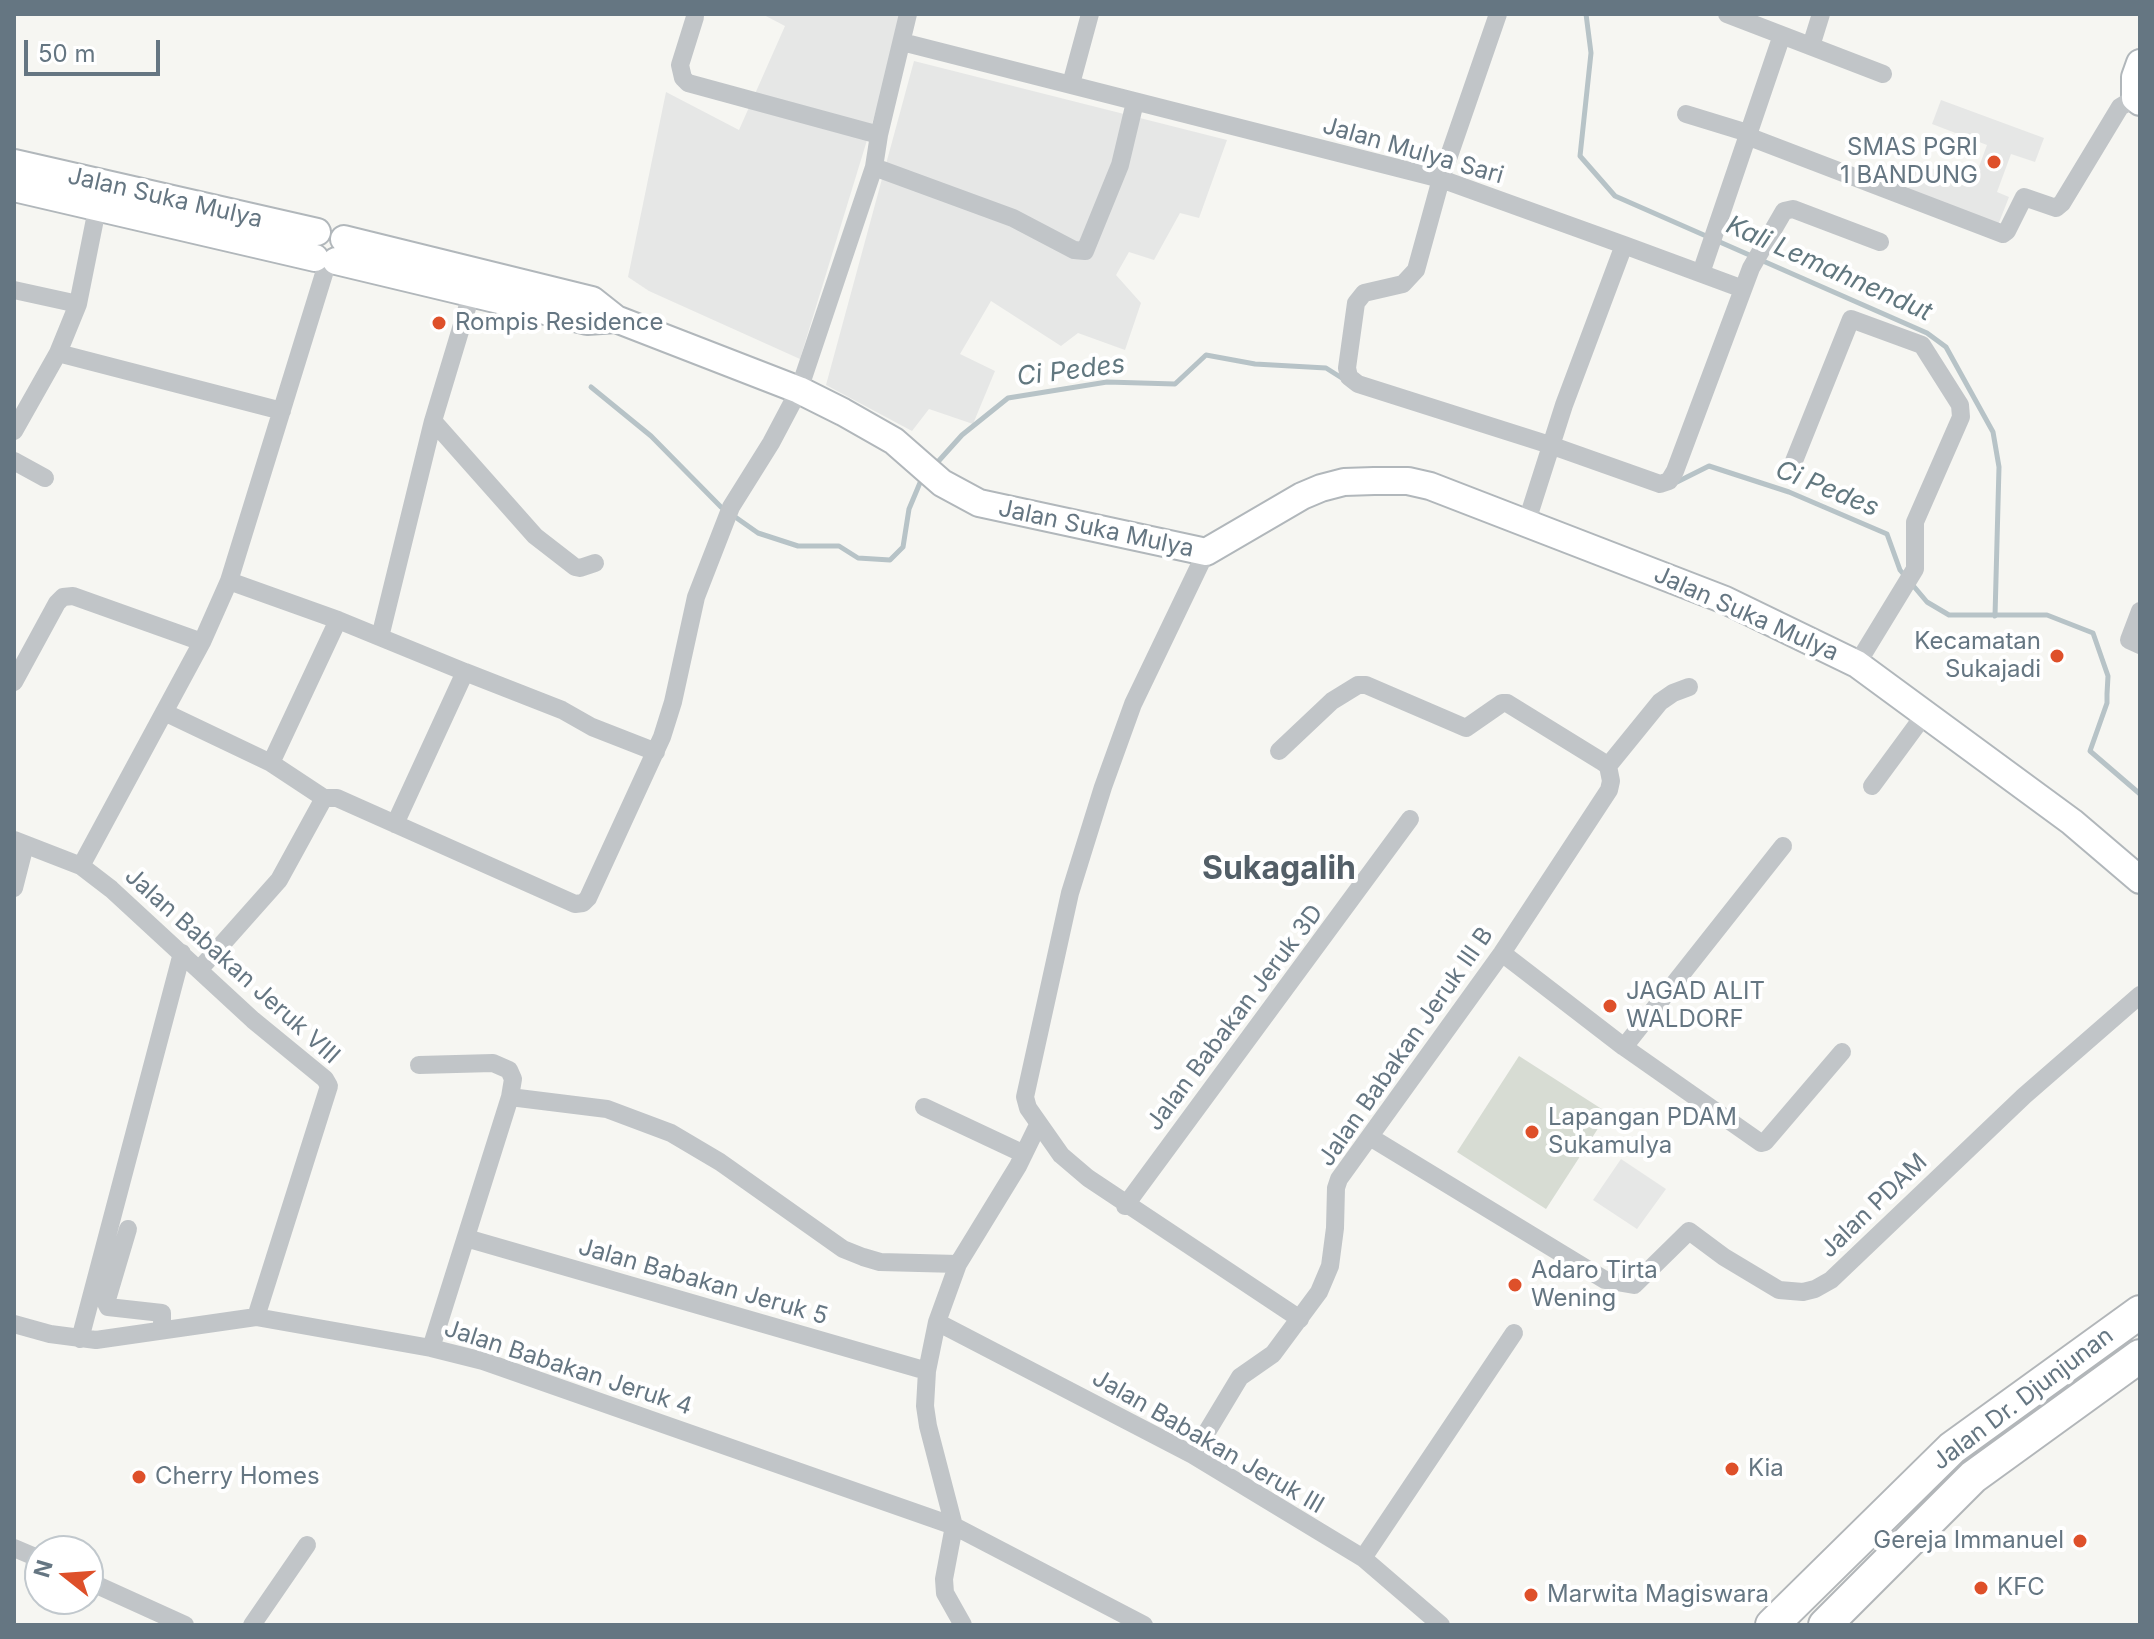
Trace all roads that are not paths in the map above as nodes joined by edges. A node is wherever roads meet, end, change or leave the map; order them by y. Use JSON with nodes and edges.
{"nodes":[{"id":1,"x":908,"y":14,"type":"edge"},
{"id":2,"x":1090,"y":14,"type":"edge"},
{"id":3,"x":1498,"y":14,"type":"edge"},
{"id":4,"x":1727,"y":14,"type":"edge"},
{"id":5,"x":1821,"y":14,"type":"edge"},
{"id":6,"x":695,"y":17,"type":"dead end"},
{"id":7,"x":1782,"y":35,"type":"junction"},
{"id":8,"x":902,"y":42,"type":"junction"},
{"id":9,"x":1811,"y":46,"type":"junction"},
{"id":10,"x":2140,"y":63,"type":"edge"},
{"id":11,"x":1883,"y":74,"type":"dead end"},
{"id":12,"x":1071,"y":84,"type":"junction"},
{"id":13,"x":2137,"y":100,"type":"edge"},
{"id":14,"x":1135,"y":102,"type":"junction"},
{"id":15,"x":1686,"y":114,"type":"dead end"},
{"id":16,"x":879,"y":135,"type":"junction"},
{"id":17,"x":1748,"y":135,"type":"junction"},
{"id":18,"x":14,"y":163,"type":"edge"},
{"id":19,"x":874,"y":167,"type":"junction"},
{"id":20,"x":1441,"y":179,"type":"junction"},
{"id":21,"x":14,"y":188,"type":"edge"},
{"id":22,"x":99,"y":196,"type":"junction"},
{"id":23,"x":1880,"y":242,"type":"dead end"},
{"id":24,"x":1624,"y":245,"type":"junction"},
{"id":25,"x":331,"y":256,"type":"junction"},
{"id":26,"x":1701,"y":273,"type":"junction"},
{"id":27,"x":474,"y":282,"type":"junction"},
{"id":28,"x":1743,"y":289,"type":"junction"},
{"id":29,"x":14,"y":290,"type":"edge"},
{"id":30,"x":78,"y":304,"type":"junction"},
{"id":31,"x":58,"y":353,"type":"junction"},
{"id":32,"x":799,"y":390,"type":"junction"},
{"id":33,"x":282,"y":411,"type":"junction"},
{"id":34,"x":433,"y":421,"type":"junction"},
{"id":35,"x":14,"y":431,"type":"edge"},
{"id":36,"x":1550,"y":445,"type":"junction"},
{"id":37,"x":14,"y":461,"type":"edge"},
{"id":38,"x":1794,"y":461,"type":"dead end"},
{"id":39,"x":45,"y":478,"type":"dead end"},
{"id":40,"x":1527,"y":521,"type":"junction"},
{"id":41,"x":1206,"y":552,"type":"junction"},
{"id":42,"x":595,"y":563,"type":"dead end"},
{"id":43,"x":229,"y":581,"type":"junction"},
{"id":44,"x":2140,"y":611,"type":"edge"},
{"id":45,"x":338,"y":620,"type":"junction"},
{"id":46,"x":380,"y":637,"type":"junction"},
{"id":47,"x":202,"y":642,"type":"junction"},
{"id":48,"x":2140,"y":645,"type":"edge"},
{"id":49,"x":1857,"y":664,"type":"junction"},
{"id":50,"x":465,"y":672,"type":"junction"},
{"id":51,"x":14,"y":682,"type":"edge"},
{"id":52,"x":1689,"y":687,"type":"dead end"},
{"id":53,"x":164,"y":712,"type":"junction"},
{"id":54,"x":1925,"y":714,"type":"junction"},
{"id":55,"x":1279,"y":751,"type":"dead end"},
{"id":56,"x":656,"y":752,"type":"junction"},
{"id":57,"x":271,"y":763,"type":"junction"},
{"id":58,"x":1608,"y":766,"type":"junction"},
{"id":59,"x":1872,"y":786,"type":"dead end"},
{"id":60,"x":324,"y":798,"type":"junction"},
{"id":61,"x":1410,"y":819,"type":"dead end"},
{"id":62,"x":395,"y":824,"type":"junction"},
{"id":63,"x":20,"y":842,"type":"edge"},
{"id":64,"x":1783,"y":846,"type":"dead end"},
{"id":65,"x":81,"y":866,"type":"junction"},
{"id":66,"x":2140,"y":880,"type":"edge"},
{"id":67,"x":14,"y":888,"type":"edge"},
{"id":68,"x":182,"y":953,"type":"junction"},
{"id":69,"x":1502,"y":953,"type":"junction"},
{"id":70,"x":199,"y":970,"type":"junction"},
{"id":71,"x":2140,"y":995,"type":"edge"},
{"id":72,"x":1624,"y":1047,"type":"junction"},
{"id":73,"x":1842,"y":1052,"type":"dead end"},
{"id":74,"x":419,"y":1065,"type":"dead end"},
{"id":75,"x":510,"y":1097,"type":"junction"},
{"id":76,"x":924,"y":1107,"type":"dead end"},
{"id":77,"x":1038,"y":1125,"type":"junction"},
{"id":78,"x":1370,"y":1137,"type":"junction"},
{"id":79,"x":1024,"y":1154,"type":"junction"},
{"id":80,"x":1125,"y":1206,"type":"junction"},
{"id":81,"x":128,"y":1229,"type":"dead end"},
{"id":82,"x":466,"y":1238,"type":"junction"},
{"id":83,"x":958,"y":1264,"type":"junction"},
{"id":84,"x":2140,"y":1312,"type":"edge"},
{"id":85,"x":256,"y":1317,"type":"junction"},
{"id":86,"x":1300,"y":1319,"type":"junction"},
{"id":87,"x":937,"y":1322,"type":"junction"},
{"id":88,"x":14,"y":1324,"type":"edge"},
{"id":89,"x":162,"y":1330,"type":"junction"},
{"id":90,"x":1514,"y":1333,"type":"dead end"},
{"id":91,"x":80,"y":1339,"type":"junction"},
{"id":92,"x":431,"y":1348,"type":"junction"},
{"id":93,"x":2140,"y":1356,"type":"edge"},
{"id":94,"x":927,"y":1371,"type":"junction"},
{"id":95,"x":1193,"y":1455,"type":"junction"},
{"id":96,"x":954,"y":1526,"type":"junction"},
{"id":97,"x":307,"y":1545,"type":"dead end"},
{"id":98,"x":1363,"y":1558,"type":"junction"},
{"id":99,"x":104,"y":1588,"type":"edge"},
{"id":100,"x":185,"y":1625,"type":"edge"},
{"id":101,"x":252,"y":1625,"type":"edge"},
{"id":102,"x":963,"y":1625,"type":"edge"},
{"id":103,"x":1144,"y":1625,"type":"edge"},
{"id":104,"x":1441,"y":1625,"type":"edge"},
{"id":105,"x":1772,"y":1625,"type":"edge"},
{"id":106,"x":1825,"y":1625,"type":"edge"}],
"edges":[{"from":1,"to":8,"type":"street"},
{"from":2,"to":12,"type":"street"},
{"from":3,"to":20,"type":"street"},
{"from":4,"to":7,"type":"street"},
{"from":5,"to":9,"type":"street"},
{"from":6,"to":16,"type":"street"},
{"from":7,"to":9,"type":"street"},
{"from":7,"to":17,"type":"street"},
{"from":8,"to":12,"type":"street","name":"Jalan Mulya Sari"},
{"from":8,"to":16,"type":"street"},
{"from":9,"to":11,"type":"street"},
{"from":10,"to":13,"type":"street"},
{"from":12,"to":14,"type":"street","name":"Jalan Mulya Sari"},
{"from":13,"to":17,"type":"street"},
{"from":14,"to":19,"type":"street"},
{"from":14,"to":20,"type":"street","name":"Jalan Mulya Sari"},
{"from":15,"to":17,"type":"street"},
{"from":16,"to":19,"type":"street"},
{"from":17,"to":26,"type":"street"},
{"from":18,"to":22,"type":"street","name":"Jalan Suka Mulya"},
{"from":19,"to":32,"type":"street"},
{"from":20,"to":24,"type":"street","name":"Jalan Mulya Sari"},
{"from":20,"to":36,"type":"street"},
{"from":21,"to":22,"type":"street","name":"Jalan Suka Mulya"},
{"from":22,"to":25,"type":"street","name":"Jalan Suka Mulya"},
{"from":22,"to":25,"type":"street","name":"Jalan Suka Mulya"},
{"from":22,"to":30,"type":"street"},
{"from":23,"to":28,"type":"street"},
{"from":24,"to":26,"type":"street","name":"Jalan Mulya Sari"},
{"from":24,"to":36,"type":"street"},
{"from":25,"to":27,"type":"street","name":"Jalan Suka Mulya"},
{"from":25,"to":33,"type":"street"},
{"from":26,"to":28,"type":"street","name":"Jalan Mulya Sari"},
{"from":27,"to":32,"type":"street","name":"Jalan Suka Mulya"},
{"from":27,"to":34,"type":"street"},
{"from":28,"to":36,"type":"street"},
{"from":29,"to":30,"type":"street"},
{"from":30,"to":31,"type":"street"},
{"from":31,"to":33,"type":"street"},
{"from":31,"to":35,"type":"street"},
{"from":32,"to":41,"type":"street","name":"Jalan Suka Mulya"},
{"from":32,"to":56,"type":"street"},
{"from":33,"to":43,"type":"street"},
{"from":34,"to":42,"type":"street"},
{"from":34,"to":46,"type":"street"},
{"from":36,"to":40,"type":"street"},
{"from":37,"to":39,"type":"street"},
{"from":38,"to":49,"type":"street","name":"Jalan Suka Mulya"},
{"from":40,"to":41,"type":"street","name":"Jalan Suka Mulya"},
{"from":40,"to":49,"type":"street","name":"Jalan Suka Mulya"},
{"from":41,"to":77,"type":"street"},
{"from":43,"to":45,"type":"street"},
{"from":43,"to":47,"type":"street"},
{"from":44,"to":48,"type":"street"},
{"from":45,"to":46,"type":"street"},
{"from":45,"to":57,"type":"street"},
{"from":46,"to":50,"type":"street"},
{"from":47,"to":51,"type":"street"},
{"from":47,"to":53,"type":"street"},
{"from":49,"to":54,"type":"street","name":"Jalan Suka Mulya"},
{"from":50,"to":56,"type":"street"},
{"from":50,"to":62,"type":"street"},
{"from":52,"to":58,"type":"street"},
{"from":53,"to":57,"type":"street"},
{"from":53,"to":65,"type":"street"},
{"from":54,"to":59,"type":"street"},
{"from":54,"to":66,"type":"street","name":"Jalan Suka Mulya"},
{"from":55,"to":58,"type":"street"},
{"from":56,"to":62,"type":"street"},
{"from":57,"to":60,"type":"street"},
{"from":58,"to":69,"type":"street","name":"Jalan Babakan Jeruk III B"},
{"from":60,"to":62,"type":"street"},
{"from":60,"to":70,"type":"street"},
{"from":61,"to":80,"type":"street","name":"Jalan Babakan Jeruk 3D"},
{"from":63,"to":65,"type":"street","name":"Jalan Babakan Jeruk VIII"},
{"from":63,"to":67,"type":"street"},
{"from":64,"to":72,"type":"street"},
{"from":65,"to":68,"type":"street","name":"Jalan Babakan Jeruk VIII"},
{"from":68,"to":70,"type":"street","name":"Jalan Babakan Jeruk VIII"},
{"from":68,"to":91,"type":"street"},
{"from":69,"to":72,"type":"street"},
{"from":69,"to":78,"type":"street","name":"Jalan Babakan Jeruk III B"},
{"from":70,"to":85,"type":"street","name":"Jalan Babakan Jeruk VIII"},
{"from":71,"to":78,"type":"street","name":"Jalan PDAM"},
{"from":72,"to":73,"type":"street"},
{"from":74,"to":75,"type":"street"},
{"from":75,"to":82,"type":"street"},
{"from":75,"to":83,"type":"street"},
{"from":76,"to":79,"type":"street"},
{"from":77,"to":79,"type":"street"},
{"from":77,"to":80,"type":"street"},
{"from":78,"to":86,"type":"street","name":"Jalan Babakan Jeruk III B"},
{"from":79,"to":83,"type":"street"},
{"from":80,"to":86,"type":"street"},
{"from":81,"to":89,"type":"street"},
{"from":82,"to":92,"type":"street"},
{"from":82,"to":94,"type":"street","name":"Jalan Babakan Jeruk 5"},
{"from":83,"to":87,"type":"street"},
{"from":84,"to":105,"type":"highway","name":"Jalan Dr. Djunjunan"},
{"from":85,"to":89,"type":"street","name":"Jalan Babakan Jeruk 4"},
{"from":85,"to":92,"type":"street","name":"Jalan Babakan Jeruk 4"},
{"from":86,"to":95,"type":"street","name":"Jalan Babakan Jeruk III B"},
{"from":87,"to":94,"type":"street"},
{"from":87,"to":95,"type":"street","name":"Jalan Babakan Jeruk III"},
{"from":88,"to":91,"type":"street","name":"Jalan Babakan Jeruk 4"},
{"from":89,"to":91,"type":"street","name":"Jalan Babakan Jeruk 4"},
{"from":90,"to":98,"type":"street"},
{"from":92,"to":96,"type":"street","name":"Jalan Babakan Jeruk 4"},
{"from":93,"to":106,"type":"highway","name":"Jalan Dr. Djunjunan"},
{"from":94,"to":96,"type":"street"},
{"from":95,"to":98,"type":"street","name":"Jalan Babakan Jeruk III"},
{"from":96,"to":102,"type":"street"},
{"from":96,"to":103,"type":"street","name":"Jalan Babakan Jeruk 4"},
{"from":97,"to":101,"type":"street"},
{"from":98,"to":104,"type":"street","name":"Jalan Babakan Jeruk III"},
{"from":99,"to":100,"type":"street"}]}
